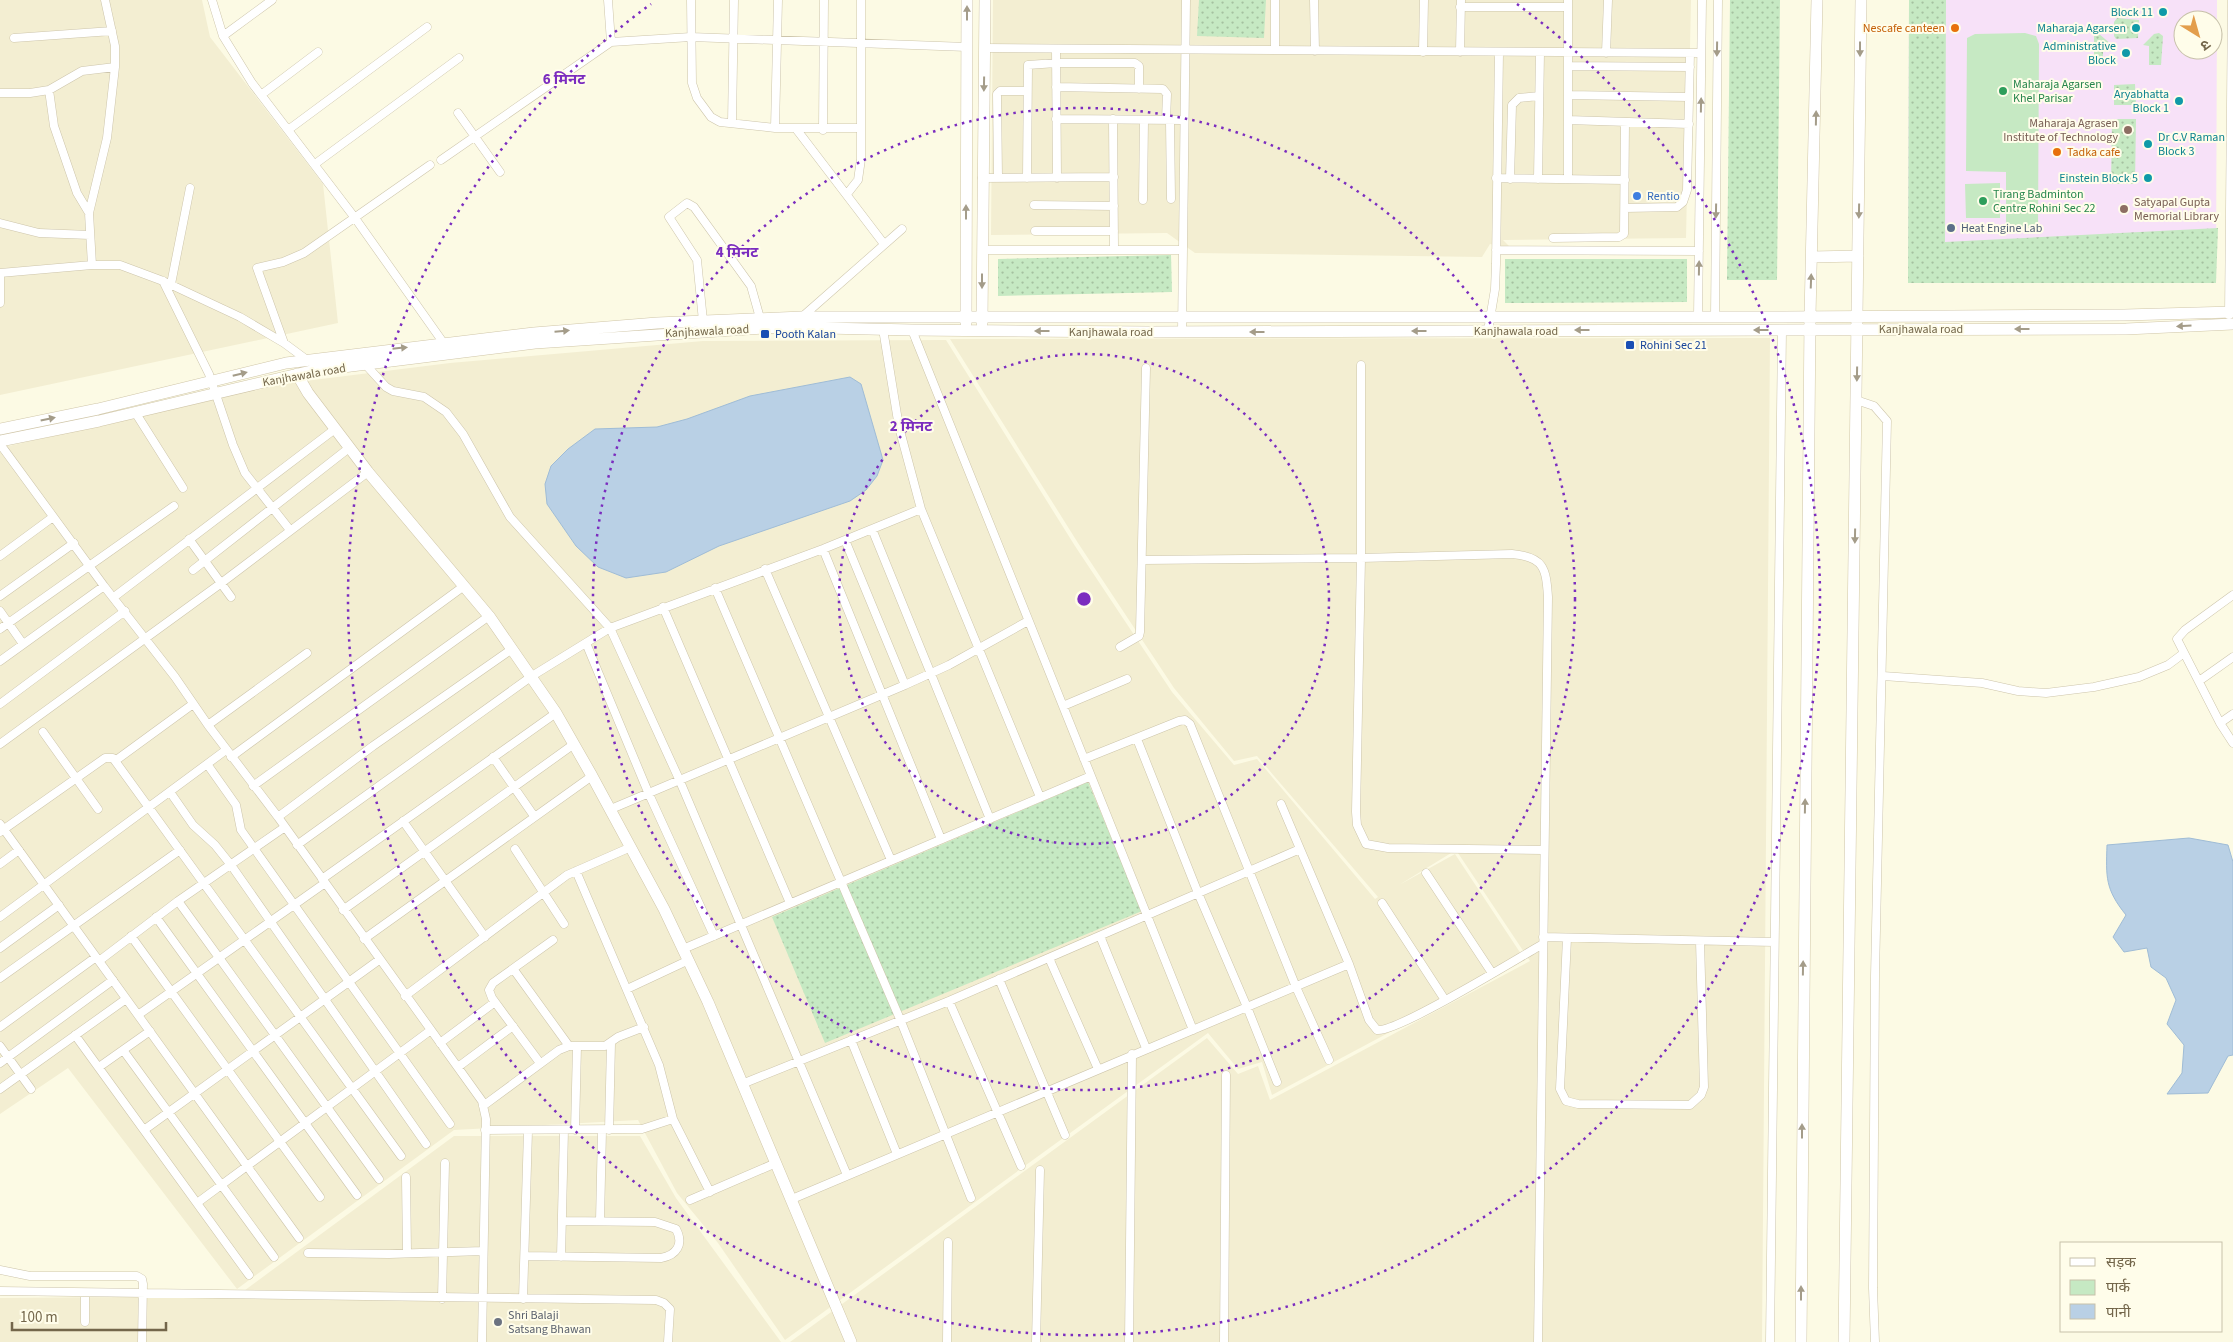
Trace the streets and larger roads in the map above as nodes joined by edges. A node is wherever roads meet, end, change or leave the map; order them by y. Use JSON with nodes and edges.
{"nodes":[{"id":1,"x":105,"y":0,"type":"edge"},
{"id":2,"x":212,"y":0,"type":"edge"},
{"id":3,"x":272,"y":0,"type":"edge"},
{"id":4,"x":608,"y":0,"type":"edge"},
{"id":5,"x":691,"y":0,"type":"edge"},
{"id":6,"x":734,"y":0,"type":"edge"},
{"id":7,"x":778,"y":0,"type":"edge"},
{"id":8,"x":824,"y":0,"type":"edge"},
{"id":9,"x":861,"y":0,"type":"edge"},
{"id":10,"x":967,"y":0,"type":"edge"},
{"id":11,"x":985,"y":0,"type":"edge"},
{"id":12,"x":1186,"y":0,"type":"edge"},
{"id":13,"x":1275,"y":0,"type":"edge"},
{"id":14,"x":1314,"y":0,"type":"edge"},
{"id":15,"x":1424,"y":0,"type":"edge"},
{"id":16,"x":1608,"y":0,"type":"edge"},
{"id":17,"x":1702,"y":0,"type":"edge"},
{"id":18,"x":1718,"y":0,"type":"edge"},
{"id":19,"x":1817,"y":0,"type":"edge"},
{"id":20,"x":1861,"y":0,"type":"edge"},
{"id":21,"x":2232,"y":0,"type":"edge"},
{"id":22,"x":1568,"y":3,"type":"edge"},
{"id":23,"x":1460,"y":4,"type":"edge"},
{"id":24,"x":428,"y":27,"type":"dead end"},
{"id":25,"x":112,"y":31,"type":"junction"},
{"id":26,"x":223,"y":36,"type":"junction"},
{"id":27,"x":691,"y":37,"type":"junction"},
{"id":28,"x":14,"y":38,"type":"dead end"},
{"id":29,"x":732,"y":38,"type":"junction"},
{"id":30,"x":776,"y":40,"type":"junction"},
{"id":31,"x":822,"y":41,"type":"junction"},
{"id":32,"x":611,"y":42,"type":"junction"},
{"id":33,"x":862,"y":42,"type":"junction"},
{"id":34,"x":967,"y":47,"type":"junction"},
{"id":35,"x":984,"y":48,"type":"junction"},
{"id":36,"x":1056,"y":49,"type":"junction"},
{"id":37,"x":1186,"y":50,"type":"junction"},
{"id":38,"x":1275,"y":50,"type":"junction"},
{"id":39,"x":1315,"y":51,"type":"junction"},
{"id":40,"x":318,"y":52,"type":"dead end"},
{"id":41,"x":1423,"y":52,"type":"junction"},
{"id":42,"x":1460,"y":52,"type":"junction"},
{"id":43,"x":1499,"y":52,"type":"junction"},
{"id":44,"x":1540,"y":52,"type":"junction"},
{"id":45,"x":1568,"y":52,"type":"junction"},
{"id":46,"x":1606,"y":53,"type":"junction"},
{"id":47,"x":1690,"y":53,"type":"junction"},
{"id":48,"x":1701,"y":54,"type":"junction"},
{"id":49,"x":459,"y":58,"type":"dead end"},
{"id":50,"x":1056,"y":63,"type":"junction"},
{"id":51,"x":1568,"y":66,"type":"junction"},
{"id":52,"x":115,"y":67,"type":"junction"},
{"id":53,"x":1690,"y":67,"type":"junction"},
{"id":54,"x":1056,"y":87,"type":"junction"},
{"id":55,"x":1139,"y":89,"type":"junction"},
{"id":56,"x":49,"y":90,"type":"junction"},
{"id":57,"x":1026,"y":91,"type":"junction"},
{"id":58,"x":0,"y":93,"type":"edge"},
{"id":59,"x":261,"y":95,"type":"junction"},
{"id":60,"x":1568,"y":95,"type":"junction"},
{"id":61,"x":1539,"y":96,"type":"junction"},
{"id":62,"x":1689,"y":97,"type":"junction"},
{"id":63,"x":458,"y":113,"type":"dead end"},
{"id":64,"x":1056,"y":119,"type":"junction"},
{"id":65,"x":1114,"y":120,"type":"junction"},
{"id":66,"x":1144,"y":120,"type":"junction"},
{"id":67,"x":1168,"y":120,"type":"junction"},
{"id":68,"x":1184,"y":120,"type":"junction"},
{"id":69,"x":1568,"y":120,"type":"junction"},
{"id":70,"x":1625,"y":122,"type":"junction"},
{"id":71,"x":732,"y":123,"type":"junction"},
{"id":72,"x":1689,"y":124,"type":"junction"},
{"id":73,"x":775,"y":128,"type":"junction"},
{"id":74,"x":861,"y":128,"type":"junction"},
{"id":75,"x":288,"y":130,"type":"junction"},
{"id":76,"x":797,"y":130,"type":"junction"},
{"id":77,"x":823,"y":130,"type":"junction"},
{"id":78,"x":476,"y":136,"type":"junction"},
{"id":79,"x":442,"y":160,"type":"dead end"},
{"id":80,"x":315,"y":164,"type":"junction"},
{"id":81,"x":430,"y":165,"type":"dead end"},
{"id":82,"x":500,"y":172,"type":"dead end"},
{"id":83,"x":1114,"y":177,"type":"junction"},
{"id":84,"x":982,"y":178,"type":"junction"},
{"id":85,"x":998,"y":178,"type":"junction"},
{"id":86,"x":1027,"y":178,"type":"junction"},
{"id":87,"x":1057,"y":178,"type":"junction"},
{"id":88,"x":1496,"y":178,"type":"junction"},
{"id":89,"x":1510,"y":179,"type":"junction"},
{"id":90,"x":1538,"y":179,"type":"junction"},
{"id":91,"x":1568,"y":179,"type":"junction"},
{"id":92,"x":1625,"y":180,"type":"junction"},
{"id":93,"x":190,"y":188,"type":"dead end"},
{"id":94,"x":847,"y":194,"type":"junction"},
{"id":95,"x":1171,"y":199,"type":"dead end"},
{"id":96,"x":1143,"y":200,"type":"dead end"},
{"id":97,"x":1034,"y":205,"type":"dead end"},
{"id":98,"x":1114,"y":206,"type":"junction"},
{"id":99,"x":1625,"y":208,"type":"junction"},
{"id":100,"x":89,"y":213,"type":"junction"},
{"id":101,"x":355,"y":218,"type":"junction"},
{"id":102,"x":0,"y":223,"type":"edge"},
{"id":103,"x":902,"y":228,"type":"dead end"},
{"id":104,"x":1035,"y":231,"type":"dead end"},
{"id":105,"x":1114,"y":231,"type":"junction"},
{"id":106,"x":90,"y":235,"type":"junction"},
{"id":107,"x":1553,"y":238,"type":"dead end"},
{"id":108,"x":884,"y":244,"type":"junction"},
{"id":109,"x":1114,"y":248,"type":"junction"},
{"id":110,"x":982,"y":250,"type":"junction"},
{"id":111,"x":1183,"y":250,"type":"junction"},
{"id":112,"x":1496,"y":250,"type":"junction"},
{"id":113,"x":1699,"y":251,"type":"junction"},
{"id":114,"x":1858,"y":256,"type":"junction"},
{"id":115,"x":1812,"y":257,"type":"junction"},
{"id":116,"x":92,"y":264,"type":"junction"},
{"id":117,"x":0,"y":273,"type":"edge"},
{"id":118,"x":167,"y":282,"type":"junction"},
{"id":119,"x":0,"y":303,"type":"edge"},
{"id":120,"x":2231,"y":312,"type":"edge"},
{"id":121,"x":1715,"y":316,"type":"junction"},
{"id":122,"x":1857,"y":316,"type":"junction"},
{"id":123,"x":802,"y":317,"type":"junction"},
{"id":124,"x":966,"y":317,"type":"junction"},
{"id":125,"x":982,"y":317,"type":"junction"},
{"id":126,"x":1182,"y":317,"type":"junction"},
{"id":127,"x":1490,"y":317,"type":"junction"},
{"id":128,"x":1698,"y":317,"type":"junction"},
{"id":129,"x":1810,"y":317,"type":"junction"},
{"id":130,"x":760,"y":318,"type":"junction"},
{"id":131,"x":703,"y":321,"type":"junction"},
{"id":132,"x":2231,"y":324,"type":"edge"},
{"id":133,"x":1810,"y":329,"type":"junction"},
{"id":134,"x":1857,"y":329,"type":"junction"},
{"id":135,"x":883,"y":330,"type":"junction"},
{"id":136,"x":912,"y":330,"type":"junction"},
{"id":137,"x":1782,"y":330,"type":"junction"},
{"id":138,"x":966,"y":331,"type":"junction"},
{"id":139,"x":982,"y":331,"type":"junction"},
{"id":140,"x":1488,"y":331,"type":"junction"},
{"id":141,"x":1182,"y":332,"type":"junction"},
{"id":142,"x":284,"y":343,"type":"junction"},
{"id":143,"x":444,"y":343,"type":"junction"},
{"id":144,"x":450,"y":354,"type":"junction"},
{"id":145,"x":307,"y":360,"type":"junction"},
{"id":146,"x":365,"y":364,"type":"junction"},
{"id":147,"x":1361,"y":365,"type":"dead end"},
{"id":148,"x":1146,"y":368,"type":"dead end"},
{"id":149,"x":297,"y":374,"type":"junction"},
{"id":150,"x":211,"y":381,"type":"junction"},
{"id":151,"x":215,"y":393,"type":"junction"},
{"id":152,"x":1856,"y":400,"type":"junction"},
{"id":153,"x":135,"y":412,"type":"junction"},
{"id":154,"x":0,"y":429,"type":"edge"},
{"id":155,"x":335,"y":429,"type":"junction"},
{"id":156,"x":0,"y":442,"type":"edge"},
{"id":157,"x":349,"y":448,"type":"junction"},
{"id":158,"x":368,"y":472,"type":"junction"},
{"id":159,"x":183,"y":488,"type":"dead end"},
{"id":160,"x":256,"y":489,"type":"junction"},
{"id":161,"x":174,"y":506,"type":"dead end"},
{"id":162,"x":272,"y":509,"type":"junction"},
{"id":163,"x":921,"y":509,"type":"junction"},
{"id":164,"x":53,"y":517,"type":"junction"},
{"id":165,"x":872,"y":529,"type":"junction"},
{"id":166,"x":290,"y":530,"type":"junction"},
{"id":167,"x":189,"y":539,"type":"junction"},
{"id":168,"x":845,"y":540,"type":"junction"},
{"id":169,"x":74,"y":543,"type":"junction"},
{"id":170,"x":823,"y":549,"type":"junction"},
{"id":171,"x":0,"y":556,"type":"edge"},
{"id":172,"x":1361,"y":558,"type":"junction"},
{"id":173,"x":205,"y":560,"type":"junction"},
{"id":174,"x":1142,"y":560,"type":"junction"},
{"id":175,"x":90,"y":566,"type":"junction"},
{"id":176,"x":766,"y":568,"type":"junction"},
{"id":177,"x":193,"y":570,"type":"dead end"},
{"id":178,"x":221,"y":583,"type":"junction"},
{"id":179,"x":104,"y":586,"type":"junction"},
{"id":180,"x":464,"y":586,"type":"junction"},
{"id":181,"x":715,"y":588,"type":"junction"},
{"id":182,"x":2233,"y":595,"type":"edge"},
{"id":183,"x":0,"y":596,"type":"edge"},
{"id":184,"x":114,"y":597,"type":"junction"},
{"id":185,"x":231,"y":597,"type":"dead end"},
{"id":186,"x":663,"y":607,"type":"junction"},
{"id":187,"x":0,"y":612,"type":"edge"},
{"id":188,"x":125,"y":612,"type":"junction"},
{"id":189,"x":490,"y":616,"type":"junction"},
{"id":190,"x":1028,"y":621,"type":"junction"},
{"id":191,"x":9,"y":623,"type":"junction"},
{"id":192,"x":610,"y":628,"type":"junction"},
{"id":193,"x":0,"y":630,"type":"edge"},
{"id":194,"x":146,"y":638,"type":"junction"},
{"id":195,"x":586,"y":643,"type":"junction"},
{"id":196,"x":23,"y":644,"type":"junction"},
{"id":197,"x":980,"y":646,"type":"junction"},
{"id":198,"x":1120,"y":647,"type":"dead end"},
{"id":199,"x":512,"y":648,"type":"junction"},
{"id":200,"x":307,"y":653,"type":"dead end"},
{"id":201,"x":2184,"y":653,"type":"junction"},
{"id":202,"x":2233,"y":657,"type":"edge"},
{"id":203,"x":0,"y":661,"type":"edge"},
{"id":204,"x":931,"y":673,"type":"junction"},
{"id":205,"x":532,"y":676,"type":"junction"},
{"id":206,"x":1883,"y":676,"type":"junction"},
{"id":207,"x":1127,"y":679,"type":"dead end"},
{"id":208,"x":2199,"y":681,"type":"junction"},
{"id":209,"x":905,"y":685,"type":"junction"},
{"id":210,"x":881,"y":695,"type":"junction"},
{"id":211,"x":0,"y":704,"type":"edge"},
{"id":212,"x":193,"y":704,"type":"junction"},
{"id":213,"x":1063,"y":706,"type":"junction"},
{"id":214,"x":556,"y":713,"type":"junction"},
{"id":215,"x":2233,"y":714,"type":"edge"},
{"id":216,"x":829,"y":715,"type":"junction"},
{"id":217,"x":2220,"y":723,"type":"junction"},
{"id":218,"x":208,"y":725,"type":"junction"},
{"id":219,"x":43,"y":732,"type":"dead end"},
{"id":220,"x":779,"y":737,"type":"junction"},
{"id":221,"x":1137,"y":739,"type":"junction"},
{"id":222,"x":2233,"y":743,"type":"edge"},
{"id":223,"x":0,"y":744,"type":"edge"},
{"id":224,"x":574,"y":744,"type":"junction"},
{"id":225,"x":228,"y":753,"type":"junction"},
{"id":226,"x":492,"y":757,"type":"junction"},
{"id":227,"x":728,"y":758,"type":"junction"},
{"id":228,"x":1084,"y":759,"type":"junction"},
{"id":229,"x":115,"y":760,"type":"junction"},
{"id":230,"x":207,"y":764,"type":"junction"},
{"id":231,"x":592,"y":776,"type":"junction"},
{"id":232,"x":1091,"y":776,"type":"junction"},
{"id":233,"x":75,"y":778,"type":"junction"},
{"id":234,"x":679,"y":779,"type":"junction"},
{"id":235,"x":253,"y":786,"type":"junction"},
{"id":236,"x":514,"y":787,"type":"junction"},
{"id":237,"x":170,"y":792,"type":"junction"},
{"id":238,"x":648,"y":792,"type":"junction"},
{"id":239,"x":1040,"y":797,"type":"junction"},
{"id":240,"x":1281,"y":804,"type":"dead end"},
{"id":241,"x":148,"y":808,"type":"junction"},
{"id":242,"x":611,"y":808,"type":"junction"},
{"id":243,"x":98,"y":809,"type":"dead end"},
{"id":244,"x":534,"y":816,"type":"junction"},
{"id":245,"x":278,"y":818,"type":"junction"},
{"id":246,"x":990,"y":819,"type":"junction"},
{"id":247,"x":403,"y":821,"type":"junction"},
{"id":248,"x":284,"y":827,"type":"junction"},
{"id":249,"x":1,"y":828,"type":"edge"},
{"id":250,"x":941,"y":839,"type":"junction"},
{"id":251,"x":298,"y":845,"type":"junction"},
{"id":252,"x":631,"y":847,"type":"junction"},
{"id":253,"x":255,"y":848,"type":"junction"},
{"id":254,"x":515,"y":849,"type":"dead end"},
{"id":255,"x":1300,"y":849,"type":"junction"},
{"id":256,"x":19,"y":850,"type":"junction"},
{"id":257,"x":180,"y":850,"type":"junction"},
{"id":258,"x":1543,"y":850,"type":"junction"},
{"id":259,"x":424,"y":852,"type":"junction"},
{"id":260,"x":891,"y":860,"type":"junction"},
{"id":261,"x":0,"y":864,"type":"edge"},
{"id":262,"x":231,"y":865,"type":"junction"},
{"id":263,"x":576,"y":871,"type":"junction"},
{"id":264,"x":1248,"y":871,"type":"junction"},
{"id":265,"x":1426,"y":873,"type":"dead end"},
{"id":266,"x":444,"y":880,"type":"junction"},
{"id":267,"x":323,"y":881,"type":"junction"},
{"id":268,"x":841,"y":882,"type":"junction"},
{"id":269,"x":204,"y":884,"type":"junction"},
{"id":270,"x":44,"y":885,"type":"junction"},
{"id":271,"x":546,"y":892,"type":"junction"},
{"id":272,"x":1198,"y":893,"type":"junction"},
{"id":273,"x":178,"y":901,"type":"junction"},
{"id":274,"x":790,"y":903,"type":"junction"},
{"id":275,"x":1382,"y":903,"type":"dead end"},
{"id":276,"x":295,"y":904,"type":"junction"},
{"id":277,"x":59,"y":905,"type":"junction"},
{"id":278,"x":344,"y":910,"type":"junction"},
{"id":279,"x":1148,"y":915,"type":"junction"},
{"id":280,"x":0,"y":916,"type":"edge"},
{"id":281,"x":156,"y":918,"type":"junction"},
{"id":282,"x":271,"y":921,"type":"junction"},
{"id":283,"x":564,"y":924,"type":"dead end"},
{"id":284,"x":740,"y":924,"type":"junction"},
{"id":285,"x":73,"y":925,"type":"junction"},
{"id":286,"x":132,"y":936,"type":"junction"},
{"id":287,"x":714,"y":936,"type":"junction"},
{"id":288,"x":1100,"y":936,"type":"junction"},
{"id":289,"x":485,"y":937,"type":"junction"},
{"id":290,"x":364,"y":938,"type":"junction"},
{"id":291,"x":1567,"y":938,"type":"junction"},
{"id":292,"x":245,"y":939,"type":"junction"},
{"id":293,"x":553,"y":940,"type":"dead end"},
{"id":294,"x":1543,"y":941,"type":"junction"},
{"id":295,"x":1700,"y":941,"type":"junction"},
{"id":296,"x":1774,"y":942,"type":"junction"},
{"id":297,"x":0,"y":948,"type":"edge"},
{"id":298,"x":683,"y":949,"type":"junction"},
{"id":299,"x":219,"y":958,"type":"junction"},
{"id":300,"x":1049,"y":958,"type":"junction"},
{"id":301,"x":97,"y":959,"type":"junction"},
{"id":302,"x":379,"y":960,"type":"junction"},
{"id":303,"x":689,"y":960,"type":"junction"},
{"id":304,"x":1349,"y":964,"type":"junction"},
{"id":305,"x":514,"y":970,"type":"junction"},
{"id":306,"x":1492,"y":973,"type":"junction"},
{"id":307,"x":196,"y":974,"type":"junction"},
{"id":308,"x":0,"y":978,"type":"edge"},
{"id":309,"x":999,"y":979,"type":"junction"},
{"id":310,"x":113,"y":980,"type":"junction"},
{"id":311,"x":350,"y":982,"type":"junction"},
{"id":312,"x":1296,"y":987,"type":"junction"},
{"id":313,"x":627,"y":989,"type":"junction"},
{"id":314,"x":172,"y":991,"type":"junction"},
{"id":315,"x":405,"y":996,"type":"junction"},
{"id":316,"x":126,"y":999,"type":"junction"},
{"id":317,"x":325,"y":1000,"type":"junction"},
{"id":318,"x":1445,"y":1000,"type":"junction"},
{"id":319,"x":949,"y":1001,"type":"junction"},
{"id":320,"x":495,"y":1002,"type":"junction"},
{"id":321,"x":1247,"y":1007,"type":"junction"},
{"id":322,"x":138,"y":1015,"type":"junction"},
{"id":323,"x":301,"y":1018,"type":"junction"},
{"id":324,"x":900,"y":1019,"type":"junction"},
{"id":325,"x":513,"y":1026,"type":"junction"},
{"id":326,"x":0,"y":1027,"type":"edge"},
{"id":327,"x":644,"y":1027,"type":"junction"},
{"id":328,"x":431,"y":1030,"type":"junction"},
{"id":329,"x":1193,"y":1030,"type":"junction"},
{"id":330,"x":150,"y":1031,"type":"junction"},
{"id":331,"x":275,"y":1035,"type":"junction"},
{"id":332,"x":75,"y":1036,"type":"junction"},
{"id":333,"x":851,"y":1040,"type":"junction"},
{"id":334,"x":440,"y":1043,"type":"junction"},
{"id":335,"x":610,"y":1043,"type":"junction"},
{"id":336,"x":0,"y":1046,"type":"edge"},
{"id":337,"x":573,"y":1046,"type":"junction"},
{"id":338,"x":1146,"y":1048,"type":"junction"},
{"id":339,"x":123,"y":1050,"type":"junction"},
{"id":340,"x":252,"y":1052,"type":"junction"},
{"id":341,"x":400,"y":1053,"type":"junction"},
{"id":342,"x":1132,"y":1054,"type":"junction"},
{"id":343,"x":8,"y":1057,"type":"junction"},
{"id":344,"x":1329,"y":1060,"type":"dead end"},
{"id":345,"x":798,"y":1062,"type":"junction"},
{"id":346,"x":0,"y":1063,"type":"edge"},
{"id":347,"x":540,"y":1063,"type":"junction"},
{"id":348,"x":99,"y":1067,"type":"junction"},
{"id":349,"x":458,"y":1067,"type":"junction"},
{"id":350,"x":229,"y":1069,"type":"junction"},
{"id":351,"x":1098,"y":1069,"type":"junction"},
{"id":352,"x":375,"y":1071,"type":"junction"},
{"id":353,"x":20,"y":1074,"type":"junction"},
{"id":354,"x":1226,"y":1075,"type":"dead end"},
{"id":355,"x":1277,"y":1082,"type":"dead end"},
{"id":356,"x":742,"y":1084,"type":"junction"},
{"id":357,"x":352,"y":1088,"type":"junction"},
{"id":358,"x":0,"y":1089,"type":"edge"},
{"id":359,"x":31,"y":1089,"type":"dead end"},
{"id":360,"x":1046,"y":1090,"type":"junction"},
{"id":361,"x":194,"y":1094,"type":"junction"},
{"id":362,"x":484,"y":1106,"type":"junction"},
{"id":363,"x":327,"y":1107,"type":"junction"},
{"id":364,"x":168,"y":1112,"type":"junction"},
{"id":365,"x":997,"y":1112,"type":"junction"},
{"id":366,"x":672,"y":1119,"type":"junction"},
{"id":367,"x":304,"y":1124,"type":"junction"},
{"id":368,"x":450,"y":1124,"type":"dead end"},
{"id":369,"x":144,"y":1130,"type":"junction"},
{"id":370,"x":485,"y":1130,"type":"junction"},
{"id":371,"x":564,"y":1130,"type":"junction"},
{"id":372,"x":575,"y":1130,"type":"junction"},
{"id":373,"x":605,"y":1130,"type":"junction"},
{"id":374,"x":528,"y":1131,"type":"junction"},
{"id":375,"x":947,"y":1133,"type":"junction"},
{"id":376,"x":1065,"y":1135,"type":"dead end"},
{"id":377,"x":281,"y":1141,"type":"junction"},
{"id":378,"x":426,"y":1144,"type":"dead end"},
{"id":379,"x":897,"y":1154,"type":"junction"},
{"id":380,"x":401,"y":1156,"type":"dead end"},
{"id":381,"x":445,"y":1163,"type":"dead end"},
{"id":382,"x":776,"y":1163,"type":"junction"},
{"id":383,"x":247,"y":1166,"type":"junction"},
{"id":384,"x":1021,"y":1166,"type":"dead end"},
{"id":385,"x":1040,"y":1170,"type":"dead end"},
{"id":386,"x":847,"y":1175,"type":"junction"},
{"id":387,"x":406,"y":1177,"type":"dead end"},
{"id":388,"x":380,"y":1179,"type":"dead end"},
{"id":389,"x":221,"y":1185,"type":"junction"},
{"id":390,"x":710,"y":1192,"type":"junction"},
{"id":391,"x":356,"y":1195,"type":"dead end"},
{"id":392,"x":320,"y":1197,"type":"dead end"},
{"id":393,"x":971,"y":1198,"type":"dead end"},
{"id":394,"x":792,"y":1199,"type":"junction"},
{"id":395,"x":690,"y":1200,"type":"dead end"},
{"id":396,"x":197,"y":1203,"type":"junction"},
{"id":397,"x":562,"y":1221,"type":"junction"},
{"id":398,"x":600,"y":1222,"type":"junction"},
{"id":399,"x":299,"y":1238,"type":"dead end"},
{"id":400,"x":948,"y":1242,"type":"dead end"},
{"id":401,"x":484,"y":1251,"type":"junction"},
{"id":402,"x":444,"y":1252,"type":"junction"},
{"id":403,"x":308,"y":1253,"type":"dead end"},
{"id":404,"x":407,"y":1253,"type":"junction"},
{"id":405,"x":525,"y":1256,"type":"junction"},
{"id":406,"x":274,"y":1257,"type":"dead end"},
{"id":407,"x":562,"y":1257,"type":"junction"},
{"id":408,"x":0,"y":1270,"type":"edge"},
{"id":409,"x":249,"y":1275,"type":"dead end"},
{"id":410,"x":0,"y":1290,"type":"edge"},
{"id":411,"x":85,"y":1293,"type":"junction"},
{"id":412,"x":143,"y":1294,"type":"junction"},
{"id":413,"x":484,"y":1298,"type":"junction"},
{"id":414,"x":442,"y":1299,"type":"junction"},
{"id":415,"x":523,"y":1299,"type":"junction"},
{"id":416,"x":85,"y":1322,"type":"dead end"},
{"id":417,"x":142,"y":1342,"type":"edge"},
{"id":418,"x":482,"y":1342,"type":"edge"},
{"id":419,"x":668,"y":1342,"type":"edge"},
{"id":420,"x":850,"y":1342,"type":"edge"},
{"id":421,"x":947,"y":1342,"type":"edge"},
{"id":422,"x":1036,"y":1342,"type":"edge"},
{"id":423,"x":1129,"y":1342,"type":"edge"},
{"id":424,"x":1224,"y":1342,"type":"edge"},
{"id":425,"x":1538,"y":1342,"type":"edge"},
{"id":426,"x":1770,"y":1342,"type":"edge"},
{"id":427,"x":1801,"y":1342,"type":"edge"},
{"id":428,"x":1844,"y":1342,"type":"edge"},
{"id":429,"x":1875,"y":1342,"type":"edge"}],
"edges":[{"from":1,"to":25,"type":"street"},
{"from":2,"to":26,"type":"street"},
{"from":3,"to":26,"type":"street"},
{"from":4,"to":32,"type":"street"},
{"from":5,"to":27,"type":"street"},
{"from":6,"to":29,"type":"street"},
{"from":7,"to":30,"type":"street"},
{"from":8,"to":31,"type":"street"},
{"from":9,"to":33,"type":"street"},
{"from":34,"to":10,"type":"street","one_way":true},
{"from":11,"to":35,"type":"street"},
{"from":12,"to":37,"type":"street"},
{"from":13,"to":38,"type":"street"},
{"from":14,"to":39,"type":"street"},
{"from":15,"to":41,"type":"street"},
{"from":16,"to":46,"type":"street"},
{"from":17,"to":48,"type":"street"},
{"from":18,"to":121,"type":"street","one_way":true},
{"from":115,"to":19,"type":"street","one_way":true},
{"from":20,"to":114,"type":"street","one_way":true},
{"from":21,"to":120,"type":"street"},
{"from":22,"to":23,"type":"street"},
{"from":22,"to":45,"type":"street"},
{"from":23,"to":42,"type":"street"},
{"from":24,"to":75,"type":"street"},
{"from":25,"to":28,"type":"street"},
{"from":25,"to":52,"type":"street"},
{"from":26,"to":59,"type":"street"},
{"from":27,"to":29,"type":"street"},
{"from":27,"to":32,"type":"street"},
{"from":27,"to":71,"type":"street"},
{"from":29,"to":30,"type":"street"},
{"from":29,"to":71,"type":"street"},
{"from":30,"to":31,"type":"street"},
{"from":30,"to":73,"type":"street"},
{"from":31,"to":33,"type":"street"},
{"from":31,"to":77,"type":"street"},
{"from":32,"to":78,"type":"street"},
{"from":33,"to":34,"type":"street"},
{"from":33,"to":74,"type":"street"},
{"from":124,"to":34,"type":"street","one_way":true},
{"from":35,"to":36,"type":"street"},
{"from":35,"to":84,"type":"street","one_way":true},
{"from":36,"to":37,"type":"street"},
{"from":36,"to":50,"type":"street"},
{"from":37,"to":38,"type":"street"},
{"from":37,"to":68,"type":"street"},
{"from":38,"to":39,"type":"street"},
{"from":39,"to":41,"type":"street"},
{"from":40,"to":59,"type":"street"},
{"from":41,"to":42,"type":"street"},
{"from":42,"to":43,"type":"street"},
{"from":43,"to":44,"type":"street"},
{"from":43,"to":88,"type":"street"},
{"from":44,"to":45,"type":"street"},
{"from":44,"to":61,"type":"street"},
{"from":45,"to":46,"type":"street"},
{"from":45,"to":51,"type":"street"},
{"from":46,"to":47,"type":"street"},
{"from":47,"to":48,"type":"street"},
{"from":47,"to":53,"type":"street"},
{"from":113,"to":48,"type":"street","one_way":true},
{"from":49,"to":80,"type":"street"},
{"from":50,"to":54,"type":"street"},
{"from":50,"to":55,"type":"street"},
{"from":50,"to":57,"type":"street"},
{"from":51,"to":53,"type":"street"},
{"from":51,"to":60,"type":"street"},
{"from":52,"to":56,"type":"street"},
{"from":52,"to":100,"type":"street"},
{"from":53,"to":62,"type":"street"},
{"from":54,"to":55,"type":"street"},
{"from":54,"to":64,"type":"street"},
{"from":55,"to":67,"type":"street"},
{"from":56,"to":58,"type":"street"},
{"from":56,"to":100,"type":"street"},
{"from":57,"to":85,"type":"street"},
{"from":57,"to":86,"type":"street"},
{"from":59,"to":75,"type":"street"},
{"from":60,"to":62,"type":"street"},
{"from":60,"to":69,"type":"street"},
{"from":61,"to":89,"type":"street"},
{"from":61,"to":90,"type":"street"},
{"from":62,"to":72,"type":"street"},
{"from":63,"to":78,"type":"street"},
{"from":64,"to":65,"type":"street"},
{"from":64,"to":87,"type":"street"},
{"from":65,"to":66,"type":"street"},
{"from":65,"to":83,"type":"street"},
{"from":66,"to":67,"type":"street"},
{"from":66,"to":96,"type":"street"},
{"from":67,"to":68,"type":"street"},
{"from":67,"to":95,"type":"street"},
{"from":68,"to":111,"type":"street"},
{"from":69,"to":70,"type":"street"},
{"from":69,"to":91,"type":"street"},
{"from":70,"to":72,"type":"street"},
{"from":70,"to":92,"type":"street"},
{"from":71,"to":73,"type":"street"},
{"from":72,"to":99,"type":"street"},
{"from":73,"to":76,"type":"street"},
{"from":74,"to":77,"type":"street"},
{"from":74,"to":94,"type":"street"},
{"from":75,"to":80,"type":"street"},
{"from":76,"to":77,"type":"street"},
{"from":76,"to":94,"type":"street"},
{"from":78,"to":79,"type":"street"},
{"from":78,"to":82,"type":"street"},
{"from":80,"to":101,"type":"street"},
{"from":81,"to":101,"type":"street"},
{"from":83,"to":87,"type":"street"},
{"from":83,"to":98,"type":"street"},
{"from":84,"to":85,"type":"street"},
{"from":84,"to":110,"type":"street"},
{"from":85,"to":86,"type":"street"},
{"from":86,"to":87,"type":"street"},
{"from":88,"to":89,"type":"street"},
{"from":88,"to":112,"type":"street"},
{"from":89,"to":90,"type":"street"},
{"from":90,"to":91,"type":"street"},
{"from":91,"to":92,"type":"street"},
{"from":92,"to":99,"type":"street"},
{"from":93,"to":118,"type":"street"},
{"from":94,"to":108,"type":"street"},
{"from":97,"to":98,"type":"street"},
{"from":98,"to":105,"type":"street"},
{"from":99,"to":107,"type":"street"},
{"from":100,"to":106,"type":"street"},
{"from":101,"to":142,"type":"street"},
{"from":101,"to":143,"type":"street"},
{"from":102,"to":106,"type":"street"},
{"from":103,"to":108,"type":"street"},
{"from":104,"to":105,"type":"street"},
{"from":105,"to":109,"type":"street"},
{"from":106,"to":116,"type":"street"},
{"from":108,"to":123,"type":"street"},
{"from":109,"to":110,"type":"street"},
{"from":109,"to":111,"type":"street"},
{"from":110,"to":125,"type":"street","one_way":true},
{"from":111,"to":126,"type":"street"},
{"from":112,"to":113,"type":"street"},
{"from":112,"to":127,"type":"street"},
{"from":128,"to":113,"type":"street","one_way":true},
{"from":114,"to":115,"type":"street"},
{"from":114,"to":122,"type":"street"},
{"from":129,"to":115,"type":"street","one_way":true},
{"from":116,"to":117,"type":"street"},
{"from":116,"to":118,"type":"street"},
{"from":117,"to":119,"type":"street"},
{"from":118,"to":142,"type":"street"},
{"from":118,"to":150,"type":"street"},
{"from":120,"to":122,"type":"street","name":"Kanjhawala road"},
{"from":120,"to":132,"type":"street"},
{"from":121,"to":128,"type":"street","name":"Kanjhawala road"},
{"from":121,"to":129,"type":"street","name":"Kanjhawala road"},
{"from":122,"to":129,"type":"street","name":"Kanjhawala road"},
{"from":122,"to":134,"type":"street"},
{"from":123,"to":124,"type":"street","name":"Kanjhawala road"},
{"from":123,"to":130,"type":"street","name":"Kanjhawala road"},
{"from":124,"to":125,"type":"street","name":"Kanjhawala road"},
{"from":124,"to":138,"type":"street"},
{"from":125,"to":126,"type":"street","name":"Kanjhawala road"},
{"from":125,"to":139,"type":"street"},
{"from":126,"to":127,"type":"street","name":"Kanjhawala road"},
{"from":126,"to":141,"type":"street"},
{"from":127,"to":128,"type":"street","name":"Kanjhawala road"},
{"from":127,"to":140,"type":"street"},
{"from":129,"to":133,"type":"street"},
{"from":130,"to":131,"type":"street","name":"Kanjhawala road"},
{"from":130,"to":131,"type":"street"},
{"from":143,"to":131,"type":"street","name":"Kanjhawala road","one_way":true},
{"from":132,"to":134,"type":"street","name":"Kanjhawala road","one_way":true},
{"from":133,"to":134,"type":"street","name":"Kanjhawala road"},
{"from":133,"to":137,"type":"street","name":"Kanjhawala road"},
{"from":427,"to":133,"type":"street","one_way":true},
{"from":134,"to":152,"type":"street","one_way":true},
{"from":135,"to":136,"type":"street","name":"Kanjhawala road"},
{"from":135,"to":144,"type":"street","name":"Kanjhawala road"},
{"from":135,"to":163,"type":"street"},
{"from":136,"to":138,"type":"street","name":"Kanjhawala road"},
{"from":136,"to":190,"type":"street"},
{"from":137,"to":140,"type":"street","name":"Kanjhawala road","one_way":true},
{"from":137,"to":296,"type":"street"},
{"from":138,"to":139,"type":"street","name":"Kanjhawala road"},
{"from":141,"to":139,"type":"street","name":"Kanjhawala road","one_way":true},
{"from":140,"to":141,"type":"street","name":"Kanjhawala road","one_way":true},
{"from":142,"to":145,"type":"street"},
{"from":143,"to":144,"type":"street"},
{"from":145,"to":143,"type":"street","name":"Kanjhawala road","one_way":true},
{"from":144,"to":146,"type":"street","name":"Kanjhawala road"},
{"from":150,"to":145,"type":"street","name":"Kanjhawala road","one_way":true},
{"from":146,"to":149,"type":"street","name":"Kanjhawala road"},
{"from":146,"to":192,"type":"street"},
{"from":147,"to":172,"type":"street"},
{"from":148,"to":174,"type":"street"},
{"from":149,"to":151,"type":"street","name":"Kanjhawala road"},
{"from":149,"to":155,"type":"street"},
{"from":150,"to":151,"type":"street"},
{"from":154,"to":150,"type":"street","name":"Kanjhawala road","one_way":true},
{"from":151,"to":153,"type":"street","name":"Kanjhawala road"},
{"from":151,"to":160,"type":"street"},
{"from":152,"to":206,"type":"street"},
{"from":152,"to":428,"type":"street","one_way":true},
{"from":153,"to":156,"type":"street","name":"Kanjhawala road"},
{"from":153,"to":159,"type":"street"},
{"from":155,"to":157,"type":"street"},
{"from":155,"to":160,"type":"street"},
{"from":156,"to":164,"type":"street"},
{"from":157,"to":158,"type":"street"},
{"from":157,"to":162,"type":"street"},
{"from":158,"to":166,"type":"street"},
{"from":158,"to":180,"type":"street"},
{"from":160,"to":162,"type":"street"},
{"from":160,"to":167,"type":"street"},
{"from":161,"to":175,"type":"street"},
{"from":162,"to":166,"type":"street"},
{"from":162,"to":173,"type":"street"},
{"from":163,"to":165,"type":"street"},
{"from":163,"to":197,"type":"street"},
{"from":164,"to":169,"type":"street"},
{"from":164,"to":171,"type":"street"},
{"from":165,"to":168,"type":"street"},
{"from":165,"to":204,"type":"street"},
{"from":166,"to":178,"type":"street"},
{"from":167,"to":173,"type":"street"},
{"from":167,"to":184,"type":"street"},
{"from":168,"to":170,"type":"street"},
{"from":168,"to":209,"type":"street"},
{"from":169,"to":175,"type":"street"},
{"from":169,"to":183,"type":"street"},
{"from":170,"to":176,"type":"street"},
{"from":170,"to":210,"type":"street"},
{"from":172,"to":174,"type":"street"},
{"from":172,"to":258,"type":"street"},
{"from":172,"to":258,"type":"street"},
{"from":173,"to":177,"type":"street"},
{"from":173,"to":178,"type":"street"},
{"from":174,"to":198,"type":"street"},
{"from":175,"to":179,"type":"street"},
{"from":175,"to":191,"type":"street"},
{"from":176,"to":181,"type":"street"},
{"from":176,"to":216,"type":"street"},
{"from":178,"to":185,"type":"street"},
{"from":178,"to":194,"type":"street"},
{"from":179,"to":184,"type":"street"},
{"from":179,"to":196,"type":"street"},
{"from":180,"to":189,"type":"street"},
{"from":180,"to":225,"type":"street"},
{"from":181,"to":186,"type":"street"},
{"from":181,"to":220,"type":"street"},
{"from":182,"to":201,"type":"street"},
{"from":184,"to":188,"type":"street"},
{"from":186,"to":192,"type":"street"},
{"from":186,"to":227,"type":"street"},
{"from":187,"to":191,"type":"street"},
{"from":188,"to":194,"type":"street"},
{"from":188,"to":211,"type":"street"},
{"from":189,"to":199,"type":"street"},
{"from":189,"to":235,"type":"street"},
{"from":190,"to":197,"type":"street"},
{"from":190,"to":213,"type":"street"},
{"from":191,"to":193,"type":"street"},
{"from":191,"to":196,"type":"street"},
{"from":192,"to":195,"type":"street"},
{"from":192,"to":234,"type":"street"},
{"from":194,"to":212,"type":"street"},
{"from":194,"to":223,"type":"street"},
{"from":195,"to":205,"type":"street"},
{"from":195,"to":238,"type":"street"},
{"from":196,"to":203,"type":"street"},
{"from":197,"to":204,"type":"street"},
{"from":197,"to":239,"type":"street"},
{"from":199,"to":205,"type":"street"},
{"from":199,"to":245,"type":"street"},
{"from":200,"to":218,"type":"street"},
{"from":201,"to":206,"type":"street"},
{"from":201,"to":208,"type":"street"},
{"from":202,"to":208,"type":"street"},
{"from":204,"to":209,"type":"street"},
{"from":204,"to":246,"type":"street"},
{"from":205,"to":214,"type":"street"},
{"from":205,"to":251,"type":"street"},
{"from":206,"to":429,"type":"street"},
{"from":207,"to":213,"type":"street"},
{"from":208,"to":217,"type":"street"},
{"from":209,"to":210,"type":"street"},
{"from":210,"to":216,"type":"street"},
{"from":210,"to":250,"type":"street"},
{"from":212,"to":218,"type":"street"},
{"from":212,"to":229,"type":"street"},
{"from":213,"to":228,"type":"street"},
{"from":214,"to":224,"type":"street"},
{"from":214,"to":226,"type":"street"},
{"from":215,"to":217,"type":"street"},
{"from":216,"to":220,"type":"street"},
{"from":216,"to":260,"type":"street"},
{"from":217,"to":222,"type":"street"},
{"from":218,"to":225,"type":"street"},
{"from":219,"to":233,"type":"street"},
{"from":220,"to":227,"type":"street"},
{"from":220,"to":268,"type":"street"},
{"from":221,"to":228,"type":"street"},
{"from":221,"to":264,"type":"street"},
{"from":221,"to":272,"type":"street"},
{"from":224,"to":231,"type":"street"},
{"from":224,"to":236,"type":"street"},
{"from":225,"to":230,"type":"street"},
{"from":225,"to":235,"type":"street"},
{"from":226,"to":236,"type":"street"},
{"from":226,"to":247,"type":"street"},
{"from":227,"to":234,"type":"street"},
{"from":227,"to":274,"type":"street"},
{"from":228,"to":232,"type":"street"},
{"from":229,"to":233,"type":"street"},
{"from":229,"to":241,"type":"street"},
{"from":230,"to":237,"type":"street"},
{"from":230,"to":253,"type":"street"},
{"from":231,"to":242,"type":"street"},
{"from":231,"to":244,"type":"street"},
{"from":232,"to":239,"type":"street"},
{"from":232,"to":279,"type":"street"},
{"from":233,"to":243,"type":"street"},
{"from":233,"to":249,"type":"street"},
{"from":234,"to":238,"type":"street"},
{"from":234,"to":284,"type":"street"},
{"from":235,"to":245,"type":"street"},
{"from":236,"to":244,"type":"street"},
{"from":236,"to":259,"type":"street"},
{"from":237,"to":241,"type":"street"},
{"from":237,"to":262,"type":"street"},
{"from":238,"to":242,"type":"street"},
{"from":238,"to":287,"type":"street"},
{"from":239,"to":246,"type":"street"},
{"from":240,"to":255,"type":"street"},
{"from":241,"to":257,"type":"street"},
{"from":241,"to":270,"type":"street"},
{"from":242,"to":252,"type":"street"},
{"from":244,"to":266,"type":"street"},
{"from":245,"to":248,"type":"street"},
{"from":246,"to":250,"type":"street"},
{"from":247,"to":259,"type":"street"},
{"from":247,"to":267,"type":"street"},
{"from":248,"to":251,"type":"street"},
{"from":248,"to":253,"type":"street"},
{"from":249,"to":256,"type":"street"},
{"from":250,"to":260,"type":"street"},
{"from":251,"to":267,"type":"street"},
{"from":252,"to":263,"type":"street"},
{"from":252,"to":298,"type":"street"},
{"from":253,"to":262,"type":"street"},
{"from":253,"to":276,"type":"street"},
{"from":254,"to":271,"type":"street"},
{"from":255,"to":264,"type":"street"},
{"from":255,"to":304,"type":"street"},
{"from":256,"to":261,"type":"street"},
{"from":256,"to":270,"type":"street"},
{"from":257,"to":269,"type":"street"},
{"from":257,"to":285,"type":"street"},
{"from":258,"to":294,"type":"street"},
{"from":259,"to":266,"type":"street"},
{"from":259,"to":278,"type":"street"},
{"from":260,"to":268,"type":"street"},
{"from":262,"to":269,"type":"street"},
{"from":262,"to":282,"type":"street"},
{"from":263,"to":271,"type":"street"},
{"from":263,"to":313,"type":"street"},
{"from":264,"to":272,"type":"street"},
{"from":264,"to":312,"type":"street"},
{"from":265,"to":306,"type":"street"},
{"from":266,"to":289,"type":"street"},
{"from":266,"to":290,"type":"street"},
{"from":267,"to":276,"type":"street"},
{"from":267,"to":278,"type":"street"},
{"from":268,"to":274,"type":"street"},
{"from":268,"to":324,"type":"street"},
{"from":269,"to":273,"type":"street"},
{"from":269,"to":292,"type":"street"},
{"from":270,"to":277,"type":"street"},
{"from":270,"to":280,"type":"street"},
{"from":271,"to":283,"type":"street"},
{"from":271,"to":289,"type":"street"},
{"from":272,"to":279,"type":"street"},
{"from":272,"to":321,"type":"street"},
{"from":273,"to":281,"type":"street"},
{"from":273,"to":299,"type":"street"},
{"from":274,"to":284,"type":"street"},
{"from":275,"to":318,"type":"street"},
{"from":276,"to":282,"type":"street"},
{"from":276,"to":311,"type":"street"},
{"from":277,"to":285,"type":"street"},
{"from":277,"to":297,"type":"street"},
{"from":278,"to":290,"type":"street"},
{"from":279,"to":288,"type":"street"},
{"from":279,"to":329,"type":"street"},
{"from":281,"to":286,"type":"street"},
{"from":281,"to":307,"type":"street"},
{"from":282,"to":292,"type":"street"},
{"from":282,"to":317,"type":"street"},
{"from":284,"to":287,"type":"street"},
{"from":284,"to":345,"type":"street"},
{"from":285,"to":301,"type":"street"},
{"from":285,"to":308,"type":"street"},
{"from":286,"to":301,"type":"street"},
{"from":286,"to":314,"type":"street"},
{"from":287,"to":298,"type":"street"},
{"from":288,"to":300,"type":"street"},
{"from":288,"to":338,"type":"street"},
{"from":289,"to":315,"type":"street"},
{"from":290,"to":302,"type":"street"},
{"from":291,"to":294,"type":"street"},
{"from":291,"to":295,"type":"street"},
{"from":291,"to":295,"type":"street"},
{"from":292,"to":299,"type":"street"},
{"from":292,"to":323,"type":"street"},
{"from":293,"to":305,"type":"street"},
{"from":294,"to":306,"type":"street"},
{"from":294,"to":425,"type":"street"},
{"from":295,"to":296,"type":"street"},
{"from":296,"to":426,"type":"street"},
{"from":298,"to":303,"type":"street"},
{"from":299,"to":307,"type":"street"},
{"from":299,"to":331,"type":"street"},
{"from":300,"to":309,"type":"street"},
{"from":300,"to":351,"type":"street"},
{"from":301,"to":310,"type":"street"},
{"from":301,"to":326,"type":"street"},
{"from":302,"to":311,"type":"street"},
{"from":302,"to":315,"type":"street"},
{"from":303,"to":313,"type":"street"},
{"from":303,"to":356,"type":"street"},
{"from":304,"to":312,"type":"street"},
{"from":304,"to":318,"type":"street"},
{"from":305,"to":320,"type":"street"},
{"from":305,"to":337,"type":"street"},
{"from":306,"to":318,"type":"street"},
{"from":307,"to":314,"type":"street"},
{"from":307,"to":340,"type":"street"},
{"from":309,"to":319,"type":"street"},
{"from":309,"to":360,"type":"street"},
{"from":310,"to":316,"type":"street"},
{"from":310,"to":343,"type":"street"},
{"from":311,"to":317,"type":"street"},
{"from":311,"to":341,"type":"street"},
{"from":312,"to":321,"type":"street"},
{"from":312,"to":344,"type":"street"},
{"from":313,"to":327,"type":"street"},
{"from":314,"to":322,"type":"street"},
{"from":314,"to":350,"type":"street"},
{"from":315,"to":328,"type":"street"},
{"from":316,"to":322,"type":"street"},
{"from":316,"to":332,"type":"street"},
{"from":317,"to":323,"type":"street"},
{"from":317,"to":352,"type":"street"},
{"from":319,"to":324,"type":"street"},
{"from":319,"to":365,"type":"street"},
{"from":320,"to":325,"type":"street"},
{"from":320,"to":334,"type":"street"},
{"from":321,"to":329,"type":"street"},
{"from":321,"to":355,"type":"street"},
{"from":322,"to":330,"type":"street"},
{"from":323,"to":331,"type":"street"},
{"from":323,"to":357,"type":"street"},
{"from":324,"to":333,"type":"street"},
{"from":324,"to":375,"type":"street"},
{"from":325,"to":347,"type":"street"},
{"from":325,"to":349,"type":"street"},
{"from":327,"to":335,"type":"street"},
{"from":327,"to":366,"type":"street"},
{"from":328,"to":334,"type":"street"},
{"from":328,"to":341,"type":"street"},
{"from":329,"to":338,"type":"street"},
{"from":330,"to":339,"type":"street"},
{"from":330,"to":361,"type":"street"},
{"from":331,"to":340,"type":"street"},
{"from":331,"to":363,"type":"street"},
{"from":332,"to":348,"type":"street"},
{"from":332,"to":353,"type":"street"},
{"from":333,"to":345,"type":"street"},
{"from":333,"to":379,"type":"street"},
{"from":334,"to":349,"type":"street"},
{"from":335,"to":337,"type":"street"},
{"from":335,"to":373,"type":"street"},
{"from":336,"to":343,"type":"street"},
{"from":337,"to":347,"type":"street"},
{"from":337,"to":372,"type":"street"},
{"from":338,"to":342,"type":"street"},
{"from":339,"to":348,"type":"street"},
{"from":339,"to":364,"type":"street"},
{"from":340,"to":350,"type":"street"},
{"from":340,"to":367,"type":"street"},
{"from":341,"to":352,"type":"street"},
{"from":341,"to":368,"type":"street"},
{"from":342,"to":351,"type":"street"},
{"from":342,"to":423,"type":"street"},
{"from":343,"to":346,"type":"street"},
{"from":343,"to":353,"type":"street"},
{"from":345,"to":356,"type":"street"},
{"from":345,"to":386,"type":"street"},
{"from":347,"to":362,"type":"street"},
{"from":348,"to":369,"type":"street"},
{"from":349,"to":362,"type":"street"},
{"from":350,"to":361,"type":"street"},
{"from":350,"to":377,"type":"street"},
{"from":351,"to":360,"type":"street"},
{"from":352,"to":357,"type":"street"},
{"from":352,"to":378,"type":"street"},
{"from":353,"to":358,"type":"street"},
{"from":353,"to":359,"type":"street"},
{"from":354,"to":424,"type":"street"},
{"from":356,"to":382,"type":"street"},
{"from":357,"to":363,"type":"street"},
{"from":357,"to":380,"type":"street"},
{"from":360,"to":365,"type":"street"},
{"from":360,"to":376,"type":"street"},
{"from":361,"to":364,"type":"street"},
{"from":361,"to":383,"type":"street"},
{"from":362,"to":370,"type":"street"},
{"from":363,"to":367,"type":"street"},
{"from":363,"to":388,"type":"street"},
{"from":364,"to":369,"type":"street"},
{"from":364,"to":389,"type":"street"},
{"from":365,"to":375,"type":"street"},
{"from":365,"to":384,"type":"street"},
{"from":366,"to":373,"type":"street"},
{"from":366,"to":390,"type":"street"},
{"from":367,"to":377,"type":"street"},
{"from":367,"to":391,"type":"street"},
{"from":369,"to":396,"type":"street"},
{"from":370,"to":374,"type":"street"},
{"from":370,"to":401,"type":"street"},
{"from":371,"to":372,"type":"street"},
{"from":371,"to":374,"type":"street"},
{"from":371,"to":397,"type":"street"},
{"from":372,"to":373,"type":"street"},
{"from":373,"to":398,"type":"street"},
{"from":374,"to":405,"type":"street"},
{"from":375,"to":379,"type":"street"},
{"from":375,"to":393,"type":"street"},
{"from":377,"to":383,"type":"street"},
{"from":377,"to":392,"type":"street"},
{"from":379,"to":386,"type":"street"},
{"from":381,"to":402,"type":"street"},
{"from":382,"to":390,"type":"street"},
{"from":382,"to":394,"type":"street"},
{"from":383,"to":389,"type":"street"},
{"from":383,"to":399,"type":"street"},
{"from":385,"to":422,"type":"street"},
{"from":386,"to":394,"type":"street"},
{"from":387,"to":404,"type":"street"},
{"from":389,"to":396,"type":"street"},
{"from":389,"to":406,"type":"street"},
{"from":390,"to":395,"type":"street"},
{"from":394,"to":420,"type":"street"},
{"from":396,"to":409,"type":"street"},
{"from":397,"to":398,"type":"street"},
{"from":397,"to":407,"type":"street"},
{"from":398,"to":407,"type":"street"},
{"from":400,"to":421,"type":"street"},
{"from":401,"to":402,"type":"street"},
{"from":401,"to":413,"type":"street"},
{"from":402,"to":404,"type":"street"},
{"from":402,"to":414,"type":"street"},
{"from":403,"to":404,"type":"street"},
{"from":405,"to":407,"type":"street"},
{"from":405,"to":415,"type":"street"},
{"from":408,"to":412,"type":"street"},
{"from":410,"to":411,"type":"street"},
{"from":411,"to":412,"type":"street"},
{"from":411,"to":416,"type":"street"},
{"from":412,"to":414,"type":"street"},
{"from":412,"to":417,"type":"street"},
{"from":413,"to":414,"type":"street"},
{"from":413,"to":415,"type":"street"},
{"from":413,"to":418,"type":"street"},
{"from":415,"to":419,"type":"street"}]}
